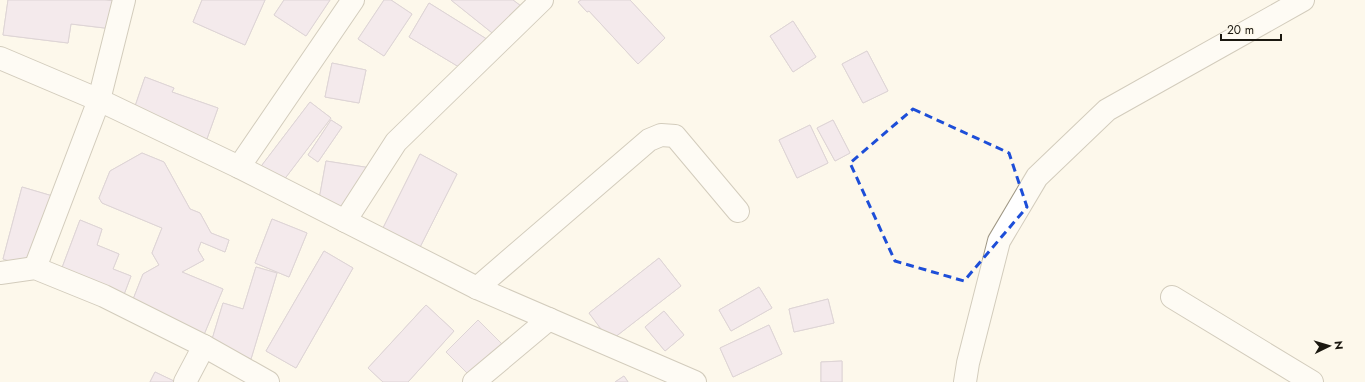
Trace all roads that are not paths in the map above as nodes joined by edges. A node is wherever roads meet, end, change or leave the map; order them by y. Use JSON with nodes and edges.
{"nodes":[{"id":1,"x":124,"y":0,"type":"edge"},
{"id":2,"x":353,"y":0,"type":"edge"},
{"id":3,"x":542,"y":0,"type":"edge"},
{"id":4,"x":1303,"y":0,"type":"edge"},
{"id":5,"x":0,"y":58,"type":"edge"},
{"id":6,"x":99,"y":100,"type":"junction"},
{"id":7,"x":239,"y":167,"type":"junction"},
{"id":8,"x":738,"y":211,"type":"dead end"},
{"id":9,"x":345,"y":222,"type":"junction"},
{"id":10,"x":35,"y":268,"type":"junction"},
{"id":11,"x":0,"y":273,"type":"edge"},
{"id":12,"x":477,"y":288,"type":"junction"},
{"id":13,"x":1172,"y":297,"type":"dead end"},
{"id":14,"x":549,"y":319,"type":"junction"},
{"id":15,"x":204,"y":346,"type":"junction"},
{"id":16,"x":185,"y":382,"type":"edge"},
{"id":17,"x":268,"y":382,"type":"edge"},
{"id":18,"x":474,"y":382,"type":"edge"},
{"id":19,"x":696,"y":382,"type":"edge"},
{"id":20,"x":965,"y":382,"type":"edge"},
{"id":21,"x":1312,"y":382,"type":"edge"}],
"edges":[{"from":1,"to":6,"type":"street"},
{"from":2,"to":7,"type":"street"},
{"from":3,"to":9,"type":"street"},
{"from":4,"to":20,"type":"street"},
{"from":5,"to":6,"type":"street"},
{"from":6,"to":7,"type":"street"},
{"from":6,"to":10,"type":"street"},
{"from":7,"to":9,"type":"street"},
{"from":8,"to":12,"type":"street"},
{"from":9,"to":12,"type":"street"},
{"from":10,"to":11,"type":"street"},
{"from":10,"to":15,"type":"street"},
{"from":12,"to":14,"type":"street"},
{"from":13,"to":21,"type":"street"},
{"from":14,"to":18,"type":"street"},
{"from":14,"to":19,"type":"street"},
{"from":15,"to":16,"type":"street"},
{"from":15,"to":17,"type":"street"}]}
